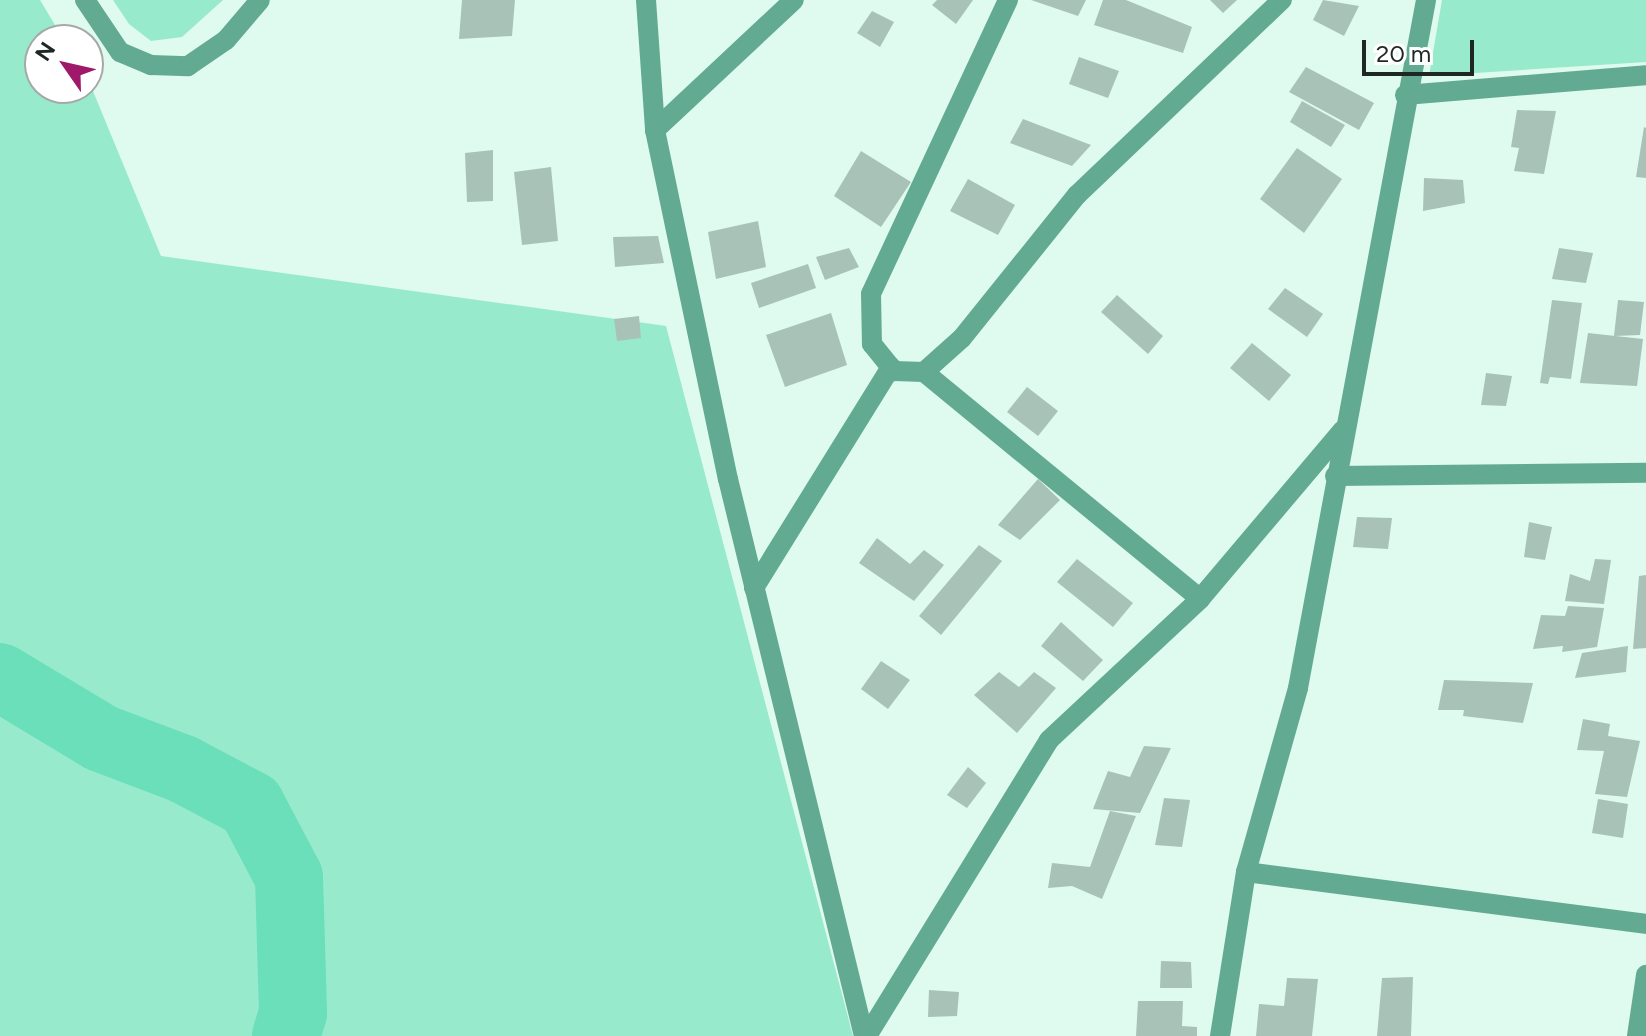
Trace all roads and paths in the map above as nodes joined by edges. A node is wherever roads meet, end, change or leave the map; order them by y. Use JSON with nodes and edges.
{"nodes":[{"id":1,"x":85,"y":0,"type":"edge"},
{"id":2,"x":260,"y":0,"type":"edge"},
{"id":3,"x":646,"y":0,"type":"edge"},
{"id":4,"x":794,"y":0,"type":"edge"},
{"id":5,"x":1008,"y":0,"type":"edge"},
{"id":6,"x":1282,"y":0,"type":"edge"},
{"id":7,"x":1426,"y":0,"type":"edge"},
{"id":8,"x":1646,"y":75,"type":"edge"},
{"id":9,"x":1405,"y":95,"type":"junction"},
{"id":10,"x":655,"y":130,"type":"junction"},
{"id":11,"x":891,"y":367,"type":"junction"},
{"id":12,"x":924,"y":372,"type":"junction"},
{"id":13,"x":1343,"y":429,"type":"junction"},
{"id":14,"x":1646,"y":473,"type":"edge"},
{"id":15,"x":1335,"y":476,"type":"junction"},
{"id":16,"x":754,"y":588,"type":"junction"},
{"id":17,"x":1200,"y":599,"type":"junction"},
{"id":18,"x":1246,"y":872,"type":"junction"},
{"id":19,"x":1646,"y":924,"type":"edge"},
{"id":20,"x":1646,"y":975,"type":"edge"},
{"id":21,"x":866,"y":1036,"type":"edge"},
{"id":22,"x":1220,"y":1036,"type":"edge"},
{"id":23,"x":1637,"y":1036,"type":"edge"}],
"edges":[{"from":1,"to":2,"type":"street"},
{"from":3,"to":10,"type":"street"},
{"from":4,"to":10,"type":"street"},
{"from":5,"to":11,"type":"street"},
{"from":6,"to":12,"type":"street"},
{"from":7,"to":9,"type":"street"},
{"from":8,"to":9,"type":"street"},
{"from":9,"to":13,"type":"street"},
{"from":10,"to":16,"type":"street"},
{"from":11,"to":12,"type":"street"},
{"from":11,"to":16,"type":"street"},
{"from":12,"to":17,"type":"street"},
{"from":13,"to":15,"type":"street"},
{"from":13,"to":17,"type":"street"},
{"from":14,"to":15,"type":"street"},
{"from":15,"to":18,"type":"street"},
{"from":16,"to":21,"type":"street"},
{"from":17,"to":21,"type":"street"},
{"from":18,"to":19,"type":"street"},
{"from":18,"to":22,"type":"street"},
{"from":20,"to":23,"type":"street"}]}
